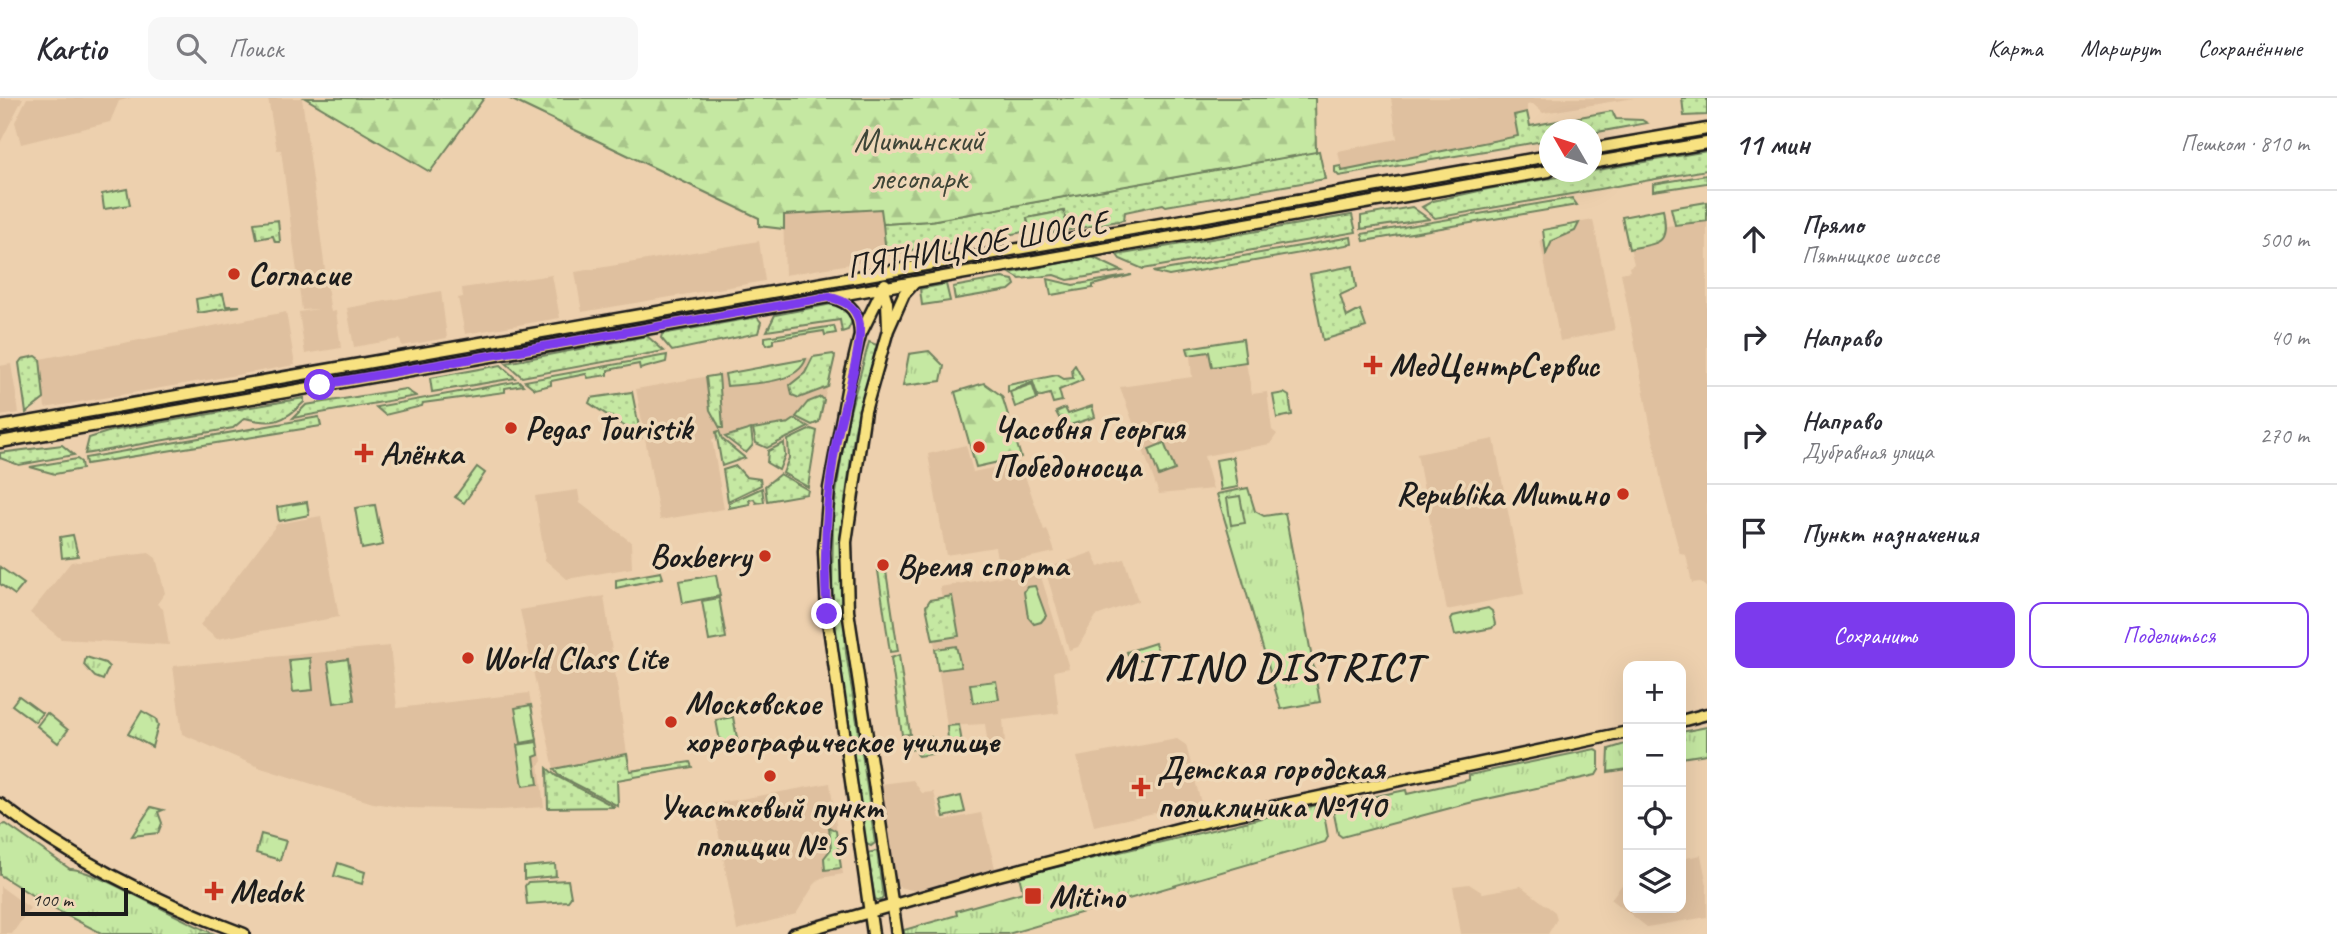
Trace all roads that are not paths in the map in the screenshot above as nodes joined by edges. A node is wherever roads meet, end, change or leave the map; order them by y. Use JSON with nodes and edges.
{"nodes":[{"id":1,"x":1707,"y":129,"type":"edge"},
{"id":2,"x":1707,"y":143,"type":"edge"},
{"id":3,"x":1602,"y":147,"type":"edge"},
{"id":4,"x":1539,"y":158,"type":"edge"},
{"id":5,"x":1602,"y":161,"type":"edge"},
{"id":6,"x":1539,"y":172,"type":"edge"},
{"id":7,"x":897,"y":271,"type":"junction"},
{"id":8,"x":869,"y":276,"type":"junction"},
{"id":9,"x":915,"y":282,"type":"junction"},
{"id":10,"x":883,"y":287,"type":"junction"},
{"id":11,"x":828,"y":297,"type":"junction"},
{"id":12,"x":888,"y":330,"type":"junction"},
{"id":13,"x":860,"y":335,"type":"junction"},
{"id":14,"x":0,"y":426,"type":"edge"},
{"id":15,"x":0,"y":442,"type":"edge"},
{"id":16,"x":1707,"y":714,"type":"edge"},
{"id":17,"x":1686,"y":720,"type":"edge"},
{"id":18,"x":1623,"y":733,"type":"edge"},
{"id":19,"x":0,"y":804,"type":"edge"},
{"id":20,"x":892,"y":906,"type":"junction"},
{"id":21,"x":869,"y":913,"type":"junction"},
{"id":22,"x":244,"y":934,"type":"edge"},
{"id":23,"x":793,"y":934,"type":"edge"},
{"id":24,"x":873,"y":934,"type":"edge"},
{"id":25,"x":897,"y":934,"type":"edge"}],
"edges":[{"from":1,"to":3,"type":"main road"},
{"from":2,"to":5,"type":"main road"},
{"from":4,"to":7,"type":"main road","name":"ПЯТНИЦКОЕ ШОССЕ"},
{"from":6,"to":9,"type":"main road","name":"ПЯТНИЦКОЕ ШОССЕ"},
{"from":7,"to":8,"type":"main road","name":"ПЯТНИЦКОЕ ШОССЕ"},
{"from":7,"to":10,"type":"main road"},
{"from":8,"to":10,"type":"main road"},
{"from":8,"to":14,"type":"main road","name":"ПЯТНИЦКОЕ ШОССЕ"},
{"from":9,"to":10,"type":"main road","name":"ПЯТНИЦКОЕ ШОССЕ"},
{"from":9,"to":12,"type":"main road"},
{"from":10,"to":11,"type":"main road","name":"ПЯТНИЦКОЕ ШОССЕ"},
{"from":10,"to":12,"type":"main road"},
{"from":10,"to":13,"type":"main road"},
{"from":11,"to":13,"type":"main road"},
{"from":11,"to":15,"type":"main road","name":"ПЯТНИЦКОЕ ШОССЕ"},
{"from":12,"to":20,"type":"main road"},
{"from":13,"to":21,"type":"main road"},
{"from":16,"to":17,"type":"main road"},
{"from":18,"to":20,"type":"main road"},
{"from":19,"to":22,"type":"main road"},
{"from":20,"to":21,"type":"main road"},
{"from":20,"to":25,"type":"main road"},
{"from":21,"to":23,"type":"main road"},
{"from":21,"to":24,"type":"main road"}]}
